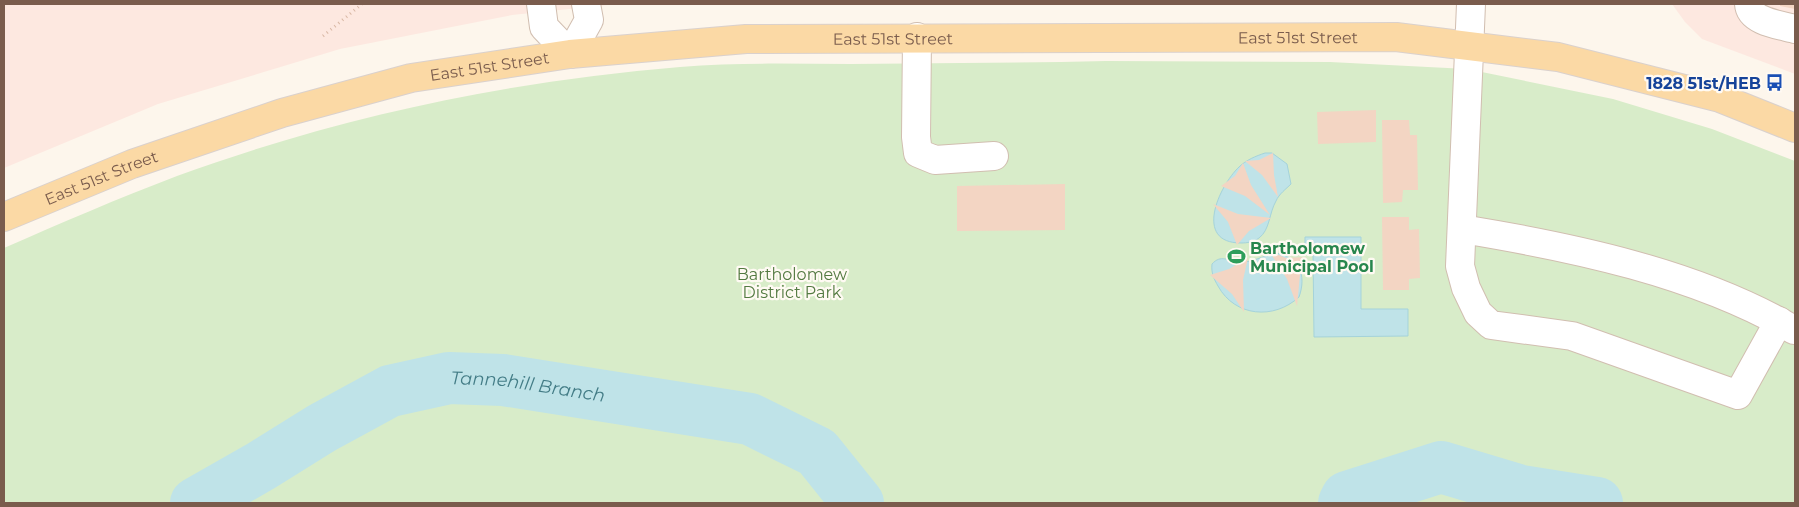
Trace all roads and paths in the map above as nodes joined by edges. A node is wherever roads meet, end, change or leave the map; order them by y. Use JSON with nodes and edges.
{"nodes":[{"id":1,"x":362,"y":4,"type":"edge"},
{"id":2,"x":541,"y":4,"type":"edge"},
{"id":3,"x":586,"y":4,"type":"edge"},
{"id":4,"x":1471,"y":4,"type":"edge"},
{"id":5,"x":1749,"y":4,"type":"edge"},
{"id":6,"x":1795,"y":29,"type":"edge"},
{"id":7,"x":323,"y":36,"type":"dead end"},
{"id":8,"x":917,"y":37,"type":"junction"},
{"id":9,"x":1468,"y":44,"type":"junction"},
{"id":10,"x":570,"y":54,"type":"junction"},
{"id":11,"x":1795,"y":128,"type":"edge"},
{"id":12,"x":994,"y":156,"type":"dead end"},
{"id":13,"x":4,"y":217,"type":"edge"},
{"id":14,"x":1462,"y":229,"type":"junction"},
{"id":15,"x":1787,"y":326,"type":"edge"}],
"edges":[{"from":1,"to":7,"type":"path"},
{"from":2,"to":10,"type":"lane"},
{"from":3,"to":10,"type":"lane"},
{"from":4,"to":9,"type":"lane"},
{"from":5,"to":6,"type":"lane"},
{"from":8,"to":9,"type":"main road","name":"East 51st Street"},
{"from":8,"to":10,"type":"main road","name":"East 51st Street"},
{"from":8,"to":12,"type":"lane"},
{"from":9,"to":11,"type":"main road","name":"East 51st Street"},
{"from":9,"to":14,"type":"lane"},
{"from":10,"to":13,"type":"main road","name":"East 51st Street"},
{"from":14,"to":15,"type":"lane"},
{"from":14,"to":15,"type":"lane"}]}
